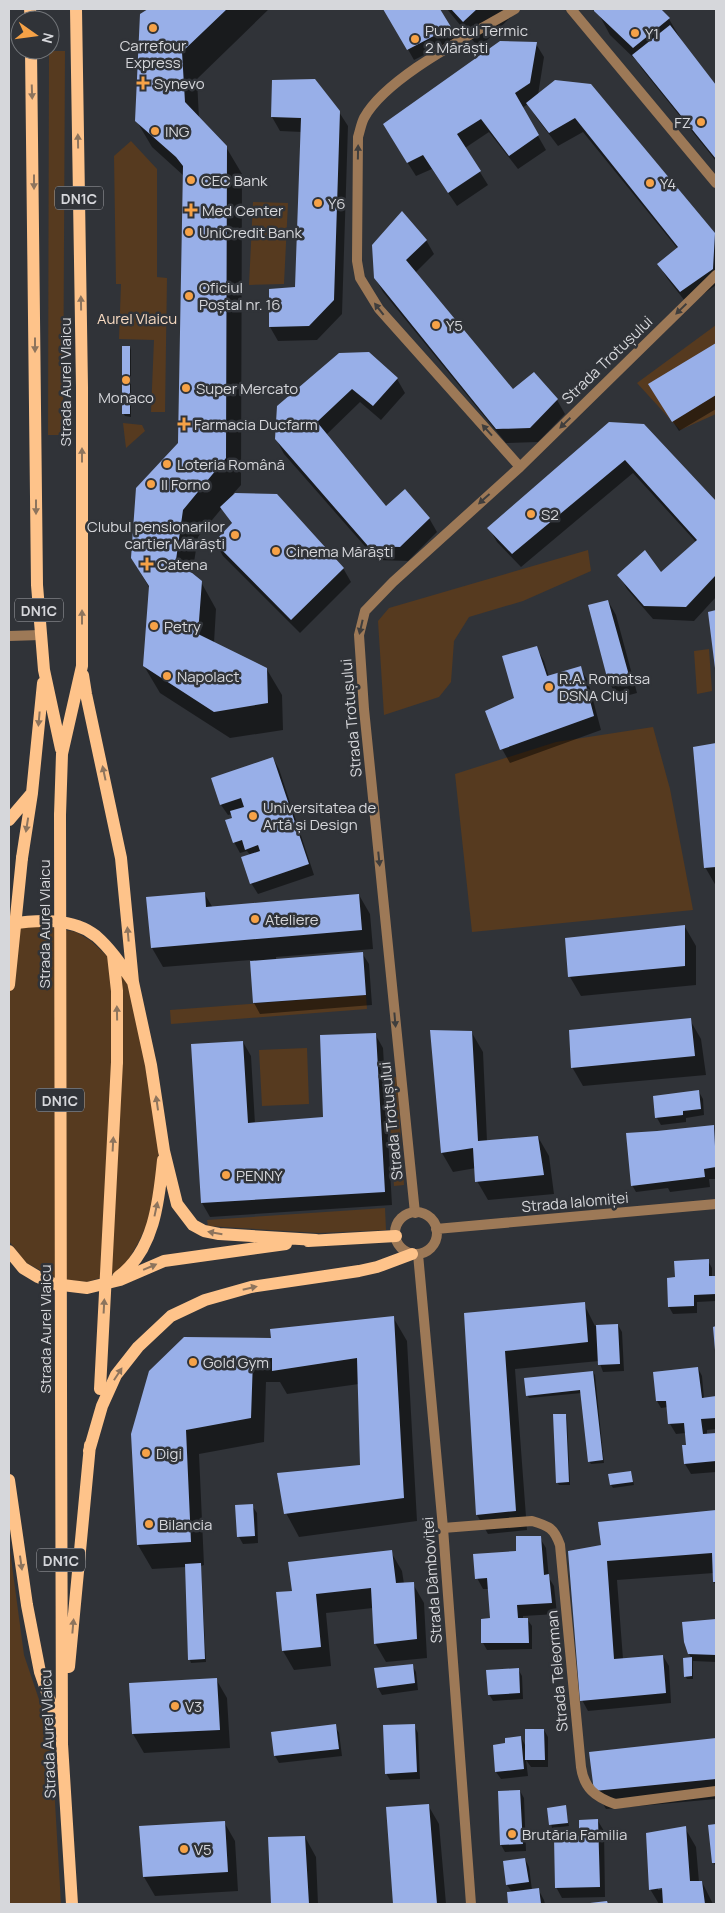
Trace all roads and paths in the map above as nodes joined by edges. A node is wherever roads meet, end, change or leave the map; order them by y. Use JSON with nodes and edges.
{"nodes":[{"id":1,"x":76,"y":9,"type":"edge"},
{"id":2,"x":515,"y":9,"type":"edge"},
{"id":3,"x":571,"y":9,"type":"edge"},
{"id":4,"x":31,"y":60,"type":"edge"},
{"id":5,"x":716,"y":183,"type":"edge"},
{"id":6,"x":716,"y":275,"type":"edge"},
{"id":7,"x":520,"y":467,"type":"junction"},
{"id":8,"x":41,"y":634,"type":"junction"},
{"id":9,"x":9,"y":636,"type":"edge"},
{"id":10,"x":82,"y":666,"type":"junction"},
{"id":11,"x":44,"y":670,"type":"junction"},
{"id":12,"x":62,"y":754,"type":"junction"},
{"id":13,"x":32,"y":793,"type":"junction"},
{"id":14,"x":9,"y":820,"type":"edge"},
{"id":15,"x":9,"y":924,"type":"edge"},
{"id":16,"x":113,"y":954,"type":"junction"},
{"id":17,"x":133,"y":982,"type":"junction"},
{"id":18,"x":9,"y":985,"type":"edge"},
{"id":19,"x":164,"y":1151,"type":"junction"},
{"id":20,"x":716,"y":1204,"type":"edge"},
{"id":21,"x":415,"y":1213,"type":"junction"},
{"id":22,"x":436,"y":1229,"type":"junction"},
{"id":23,"x":396,"y":1236,"type":"junction"},
{"id":24,"x":316,"y":1240,"type":"junction"},
{"id":25,"x":9,"y":1252,"type":"edge"},
{"id":26,"x":415,"y":1254,"type":"junction"},
{"id":27,"x":87,"y":1288,"type":"junction"},
{"id":28,"x":89,"y":1452,"type":"junction"},
{"id":29,"x":9,"y":1480,"type":"edge"},
{"id":30,"x":443,"y":1528,"type":"junction"},
{"id":31,"x":62,"y":1739,"type":"junction"},
{"id":32,"x":716,"y":1791,"type":"edge"},
{"id":33,"x":72,"y":1904,"type":"edge"},
{"id":34,"x":471,"y":1904,"type":"edge"}],
"edges":[{"from":10,"to":1,"type":"main road","name":"Strada Aurel Vlaicu","number":"DN1C","one_way":true},
{"from":7,"to":2,"type":"street","one_way":true},
{"from":3,"to":5,"type":"street"},
{"from":4,"to":8,"type":"main road","name":"Strada Aurel Vlaicu","number":"DN1C","one_way":true},
{"from":6,"to":7,"type":"street","name":"Strada Trotușului","one_way":true},
{"from":7,"to":21,"type":"street","name":"Strada Trotușului","one_way":true},
{"from":8,"to":9,"type":"street"},
{"from":8,"to":11,"type":"main road","name":"Strada Aurel Vlaicu","number":"DN1C"},
{"from":10,"to":12,"type":"main road","name":"Strada Aurel Vlaicu","number":"DN1C"},
{"from":17,"to":10,"type":"main road","one_way":true},
{"from":11,"to":12,"type":"main road","name":"Strada Aurel Vlaicu","number":"DN1C"},
{"from":11,"to":13,"type":"main road","one_way":true},
{"from":12,"to":31,"type":"main road","name":"Strada Aurel Vlaicu","number":"DN1C","bridge":true},
{"from":13,"to":14,"type":"main road"},
{"from":13,"to":18,"type":"main road","one_way":true,"bridge":true},
{"from":15,"to":16,"type":"main road"},
{"from":16,"to":17,"type":"main road"},
{"from":28,"to":16,"type":"main road","one_way":true,"bridge":true},
{"from":19,"to":17,"type":"main road","one_way":true},
{"from":24,"to":19,"type":"main road","one_way":true},
{"from":27,"to":19,"type":"main road","one_way":true},
{"from":20,"to":22,"type":"street","name":"Strada Ialomiței"},
{"from":21,"to":22,"type":"street"},
{"from":21,"to":23,"type":"street"},
{"from":22,"to":26,"type":"street"},
{"from":23,"to":24,"type":"main road"},
{"from":23,"to":26,"type":"street"},
{"from":27,"to":24,"type":"main road","one_way":true},
{"from":25,"to":27,"type":"main road"},
{"from":28,"to":26,"type":"main road","one_way":true},
{"from":26,"to":30,"type":"street","name":"Strada Dâmboviței"},
{"from":31,"to":28,"type":"main road","one_way":true},
{"from":29,"to":31,"type":"main road","one_way":true},
{"from":30,"to":32,"type":"street","name":"Strada Teleorman"},
{"from":30,"to":34,"type":"street","name":"Strada Dâmboviței"},
{"from":31,"to":33,"type":"main road","name":"Strada Aurel Vlaicu","number":"DN1C"}]}
